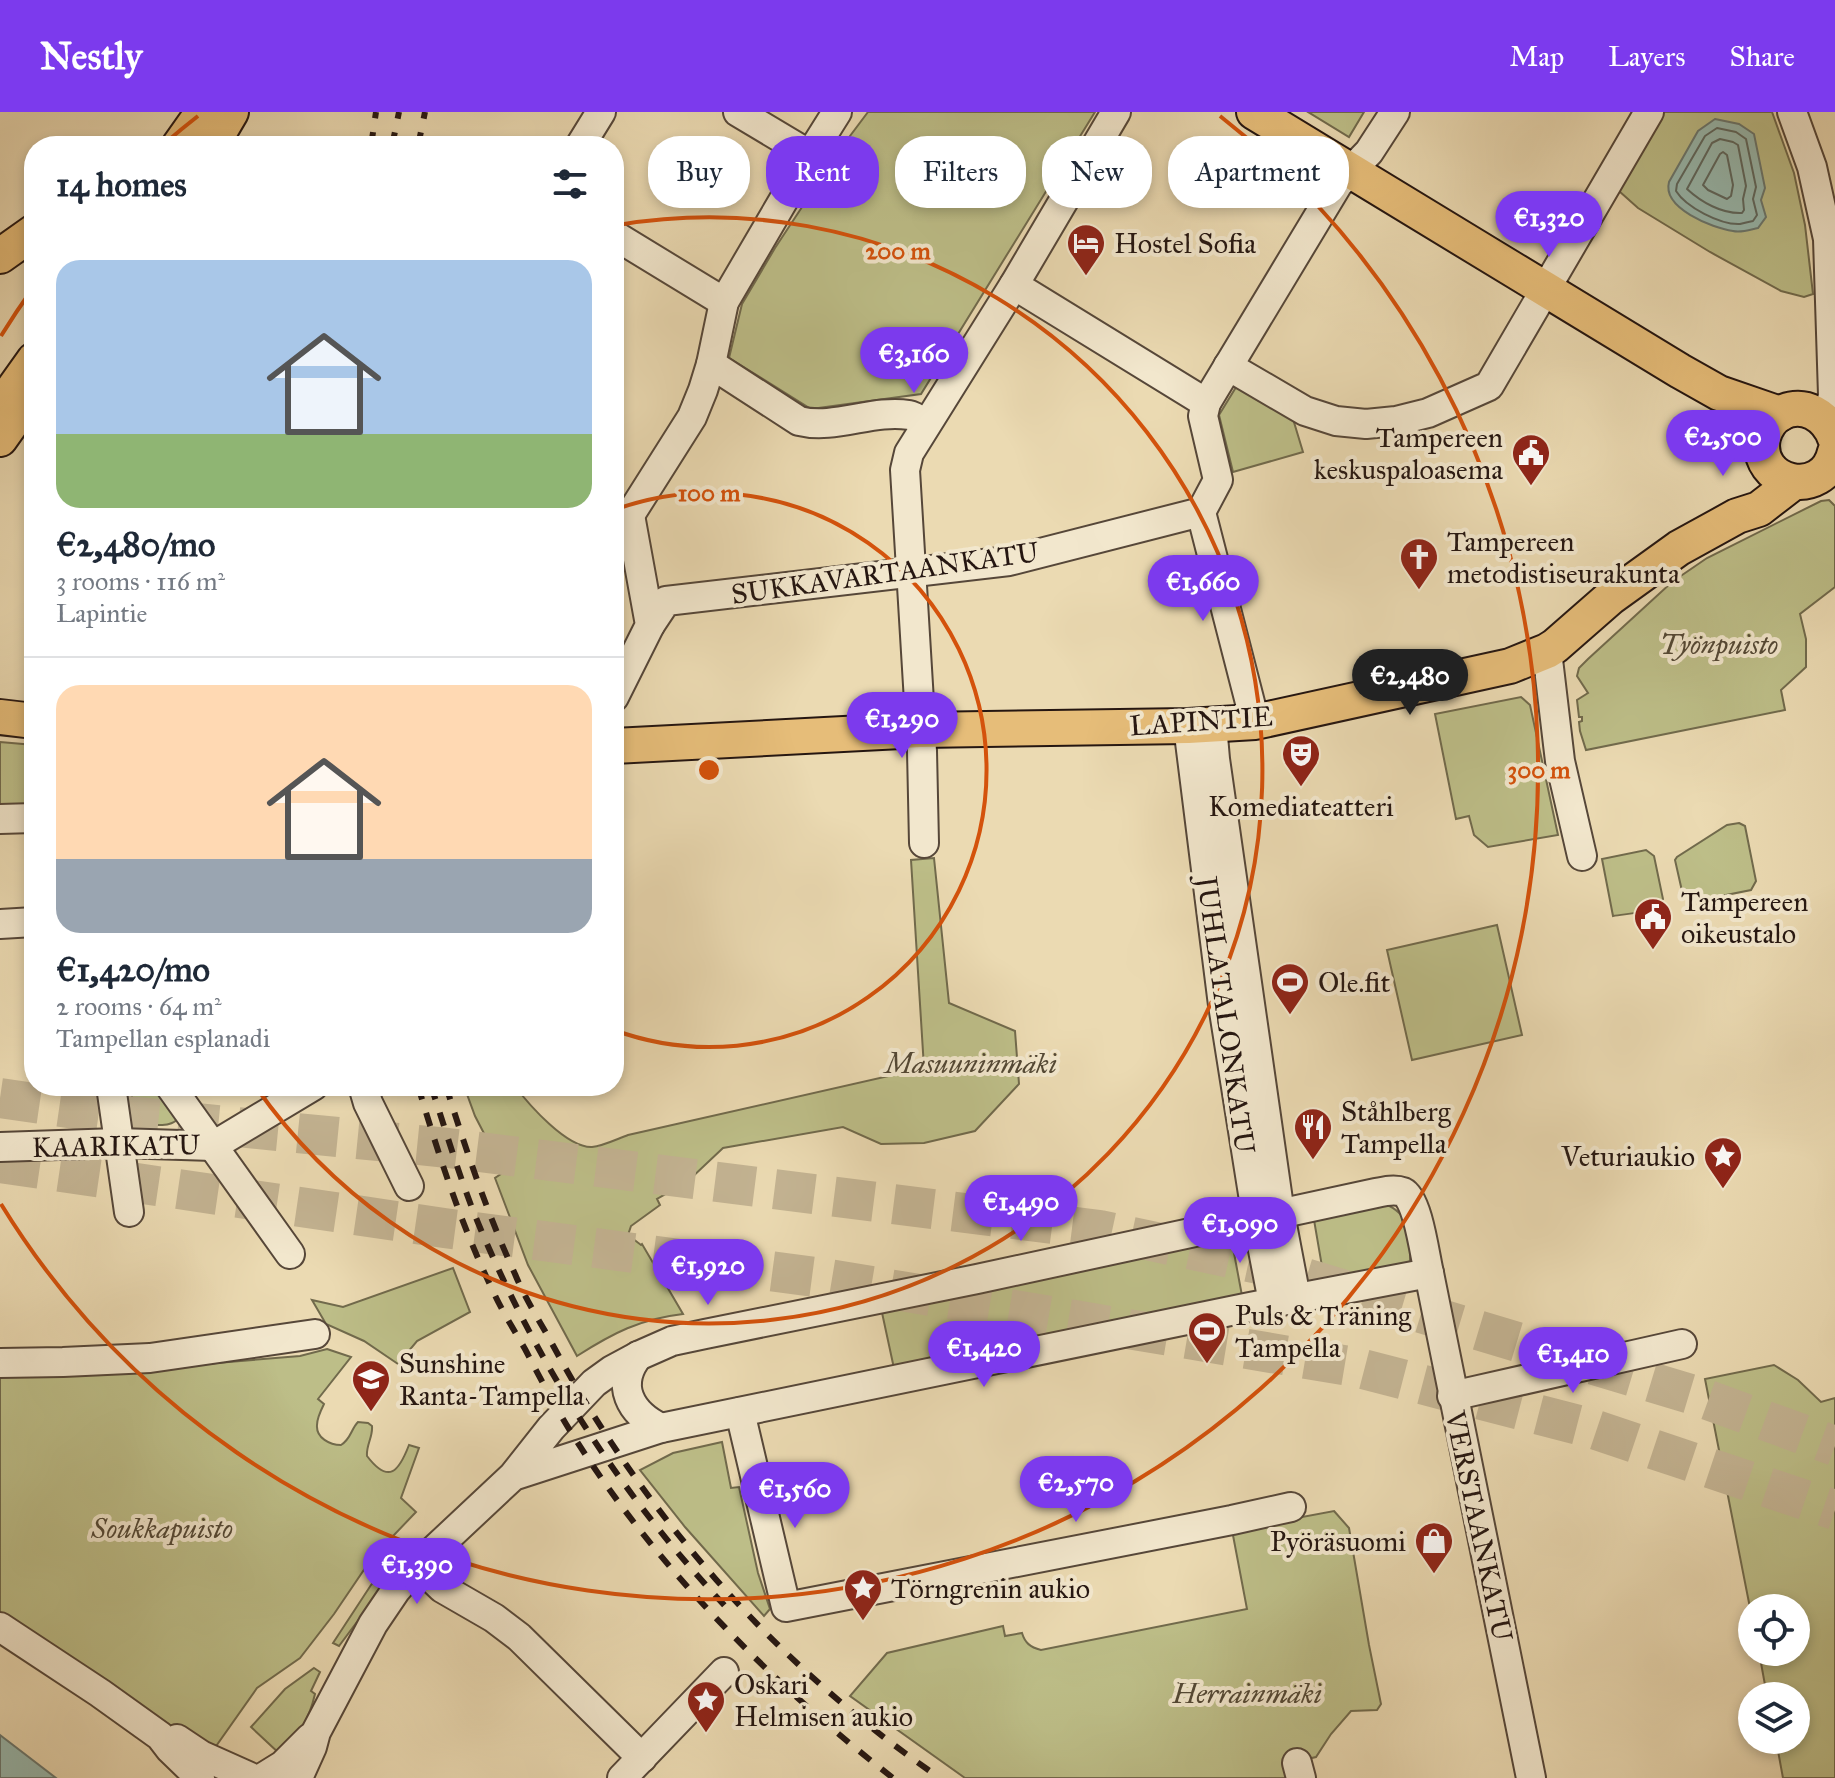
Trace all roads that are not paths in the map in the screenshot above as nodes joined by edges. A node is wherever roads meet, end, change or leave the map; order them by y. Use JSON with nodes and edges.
{"nodes":[{"id":1,"x":203,"y":112,"type":"edge"},
{"id":2,"x":231,"y":112,"type":"edge"},
{"id":3,"x":601,"y":112,"type":"edge"},
{"id":4,"x":738,"y":112,"type":"edge"},
{"id":5,"x":837,"y":112,"type":"edge"},
{"id":6,"x":1116,"y":112,"type":"edge"},
{"id":7,"x":1254,"y":112,"type":"edge"},
{"id":8,"x":1395,"y":112,"type":"edge"},
{"id":9,"x":1649,"y":112,"type":"edge"},
{"id":10,"x":1792,"y":112,"type":"edge"},
{"id":11,"x":186,"y":136,"type":"edge"},
{"id":12,"x":217,"y":136,"type":"edge"},
{"id":13,"x":586,"y":136,"type":"edge"},
{"id":14,"x":778,"y":136,"type":"edge"},
{"id":15,"x":822,"y":136,"type":"edge"},
{"id":16,"x":1351,"y":172,"type":"junction"},
{"id":17,"x":779,"y":208,"type":"edge"},
{"id":18,"x":624,"y":241,"type":"edge"},
{"id":19,"x":1014,"y":285,"type":"junction"},
{"id":20,"x":1545,"y":291,"type":"junction"},
{"id":21,"x":724,"y":302,"type":"junction"},
{"id":22,"x":711,"y":364,"type":"junction"},
{"id":23,"x":1228,"y":366,"type":"junction"},
{"id":24,"x":24,"y":374,"type":"edge"},
{"id":25,"x":1719,"y":393,"type":"junction"},
{"id":26,"x":1206,"y":403,"type":"junction"},
{"id":27,"x":24,"y":405,"type":"edge"},
{"id":28,"x":0,"y":407,"type":"edge"},
{"id":29,"x":926,"y":424,"type":"junction"},
{"id":30,"x":1816,"y":427,"type":"edge"},
{"id":31,"x":0,"y":439,"type":"edge"},
{"id":32,"x":1763,"y":450,"type":"junction"},
{"id":33,"x":1814,"y":482,"type":"edge"},
{"id":34,"x":624,"y":507,"type":"edge"},
{"id":35,"x":1201,"y":512,"type":"junction"},
{"id":36,"x":1737,"y":516,"type":"junction"},
{"id":37,"x":624,"y":518,"type":"edge"},
{"id":38,"x":910,"y":573,"type":"junction"},
{"id":39,"x":650,"y":625,"type":"junction"},
{"id":40,"x":1547,"y":651,"type":"junction"},
{"id":41,"x":624,"y":677,"type":"edge"},
{"id":42,"x":0,"y":717,"type":"edge"},
{"id":43,"x":24,"y":720,"type":"edge"},
{"id":44,"x":1255,"y":722,"type":"junction"},
{"id":45,"x":1200,"y":725,"type":"junction"},
{"id":46,"x":920,"y":730,"type":"junction"},
{"id":47,"x":624,"y":745,"type":"edge"},
{"id":48,"x":24,"y":818,"type":"edge"},
{"id":49,"x":0,"y":819,"type":"edge"},
{"id":50,"x":924,"y":843,"type":"dead end"},
{"id":51,"x":1582,"y":856,"type":"dead end"},
{"id":52,"x":24,"y":923,"type":"edge"},
{"id":53,"x":0,"y":924,"type":"edge"},
{"id":54,"x":112,"y":1096,"type":"edge"},
{"id":55,"x":177,"y":1096,"type":"edge"},
{"id":56,"x":296,"y":1096,"type":"edge"},
{"id":57,"x":366,"y":1096,"type":"edge"},
{"id":58,"x":118,"y":1143,"type":"junction"},
{"id":59,"x":213,"y":1146,"type":"junction"},
{"id":60,"x":0,"y":1147,"type":"edge"},
{"id":61,"x":409,"y":1186,"type":"dead end"},
{"id":62,"x":129,"y":1212,"type":"dead end"},
{"id":63,"x":1269,"y":1216,"type":"junction"},
{"id":64,"x":290,"y":1254,"type":"dead end"},
{"id":65,"x":1429,"y":1273,"type":"junction"},
{"id":66,"x":1285,"y":1300,"type":"junction"},
{"id":67,"x":315,"y":1334,"type":"dead end"},
{"id":68,"x":1682,"y":1344,"type":"dead end"},
{"id":69,"x":638,"y":1356,"type":"junction"},
{"id":70,"x":0,"y":1363,"type":"edge"},
{"id":71,"x":1452,"y":1396,"type":"junction"},
{"id":72,"x":742,"y":1421,"type":"junction"},
{"id":73,"x":661,"y":1428,"type":"junction"},
{"id":74,"x":513,"y":1476,"type":"junction"},
{"id":75,"x":1291,"y":1507,"type":"dead end"},
{"id":76,"x":418,"y":1565,"type":"junction"},
{"id":77,"x":0,"y":1627,"type":"edge"},
{"id":78,"x":724,"y":1672,"type":"dead end"},
{"id":79,"x":316,"y":1732,"type":"junction"},
{"id":80,"x":160,"y":1736,"type":"junction"},
{"id":81,"x":632,"y":1768,"type":"edge"},
{"id":82,"x":252,"y":1777,"type":"edge"},
{"id":83,"x":200,"y":1778,"type":"edge"},
{"id":84,"x":298,"y":1778,"type":"edge"},
{"id":85,"x":1531,"y":1778,"type":"edge"}],
"edges":[{"from":1,"to":11,"type":"main road"},
{"from":2,"to":12,"type":"main road"},
{"from":3,"to":13,"type":"street"},
{"from":4,"to":14,"type":"street"},
{"from":5,"to":15,"type":"street"},
{"from":6,"to":19,"type":"street"},
{"from":7,"to":16,"type":"main road"},
{"from":8,"to":16,"type":"street"},
{"from":9,"to":20,"type":"street"},
{"from":10,"to":30,"type":"street"},
{"from":16,"to":20,"type":"main road"},
{"from":16,"to":23,"type":"street"},
{"from":17,"to":21,"type":"street"},
{"from":18,"to":21,"type":"street"},
{"from":19,"to":26,"type":"street"},
{"from":19,"to":29,"type":"street"},
{"from":20,"to":23,"type":"street"},
{"from":20,"to":25,"type":"main road"},
{"from":21,"to":22,"type":"street"},
{"from":22,"to":29,"type":"street"},
{"from":22,"to":34,"type":"street"},
{"from":23,"to":26,"type":"street"},
{"from":24,"to":28,"type":"main road"},
{"from":25,"to":30,"type":"main road"},
{"from":25,"to":32,"type":"main road"},
{"from":26,"to":35,"type":"street"},
{"from":27,"to":31,"type":"main road"},
{"from":29,"to":38,"type":"street"},
{"from":30,"to":32,"type":"main road"},
{"from":30,"to":33,"type":"main road"},
{"from":32,"to":33,"type":"main road"},
{"from":32,"to":36,"type":"main road"},
{"from":33,"to":36,"type":"main road","name":"LAPINTIE"},
{"from":35,"to":38,"type":"street","name":"SUKKAVARTAANKATU"},
{"from":35,"to":44,"type":"street"},
{"from":36,"to":40,"type":"main road","name":"LAPINTIE"},
{"from":37,"to":39,"type":"street"},
{"from":38,"to":39,"type":"street","name":"SUKKAVARTAANKATU"},
{"from":38,"to":46,"type":"street"},
{"from":39,"to":41,"type":"street"},
{"from":40,"to":44,"type":"main road","name":"LAPINTIE"},
{"from":40,"to":51,"type":"street"},
{"from":42,"to":43,"type":"main road"},
{"from":44,"to":45,"type":"main road","name":"LAPINTIE"},
{"from":45,"to":46,"type":"main road","name":"LAPINTIE"},
{"from":45,"to":63,"type":"street","name":"JUHLATALONKATU"},
{"from":46,"to":47,"type":"main road","name":"LAPINTIE"},
{"from":46,"to":50,"type":"street"},
{"from":48,"to":49,"type":"street"},
{"from":52,"to":53,"type":"street"},
{"from":54,"to":58,"type":"street"},
{"from":55,"to":59,"type":"street"},
{"from":56,"to":59,"type":"street","name":"KAARIKATU"},
{"from":57,"to":61,"type":"street"},
{"from":58,"to":59,"type":"street","name":"KAARIKATU"},
{"from":58,"to":60,"type":"street","name":"KAARIKATU"},
{"from":58,"to":62,"type":"street"},
{"from":59,"to":64,"type":"street"},
{"from":63,"to":65,"type":"street","name":"VERSTAANKATU"},
{"from":63,"to":66,"type":"street","name":"JUHLATALONKATU"},
{"from":63,"to":69,"type":"street"},
{"from":65,"to":66,"type":"street"},
{"from":65,"to":71,"type":"street","name":"VERSTAANKATU"},
{"from":66,"to":72,"type":"street"},
{"from":67,"to":70,"type":"street"},
{"from":68,"to":71,"type":"street"},
{"from":69,"to":73,"type":"street"},
{"from":69,"to":74,"type":"street"},
{"from":71,"to":85,"type":"street","name":"VERSTAANKATU"},
{"from":72,"to":73,"type":"street"},
{"from":72,"to":75,"type":"street"},
{"from":73,"to":74,"type":"street"},
{"from":74,"to":76,"type":"street"},
{"from":76,"to":79,"type":"street"},
{"from":76,"to":81,"type":"street"},
{"from":77,"to":80,"type":"street"},
{"from":78,"to":81,"type":"street"},
{"from":79,"to":82,"type":"street"},
{"from":79,"to":84,"type":"street"},
{"from":80,"to":82,"type":"street"},
{"from":80,"to":83,"type":"street"}]}
